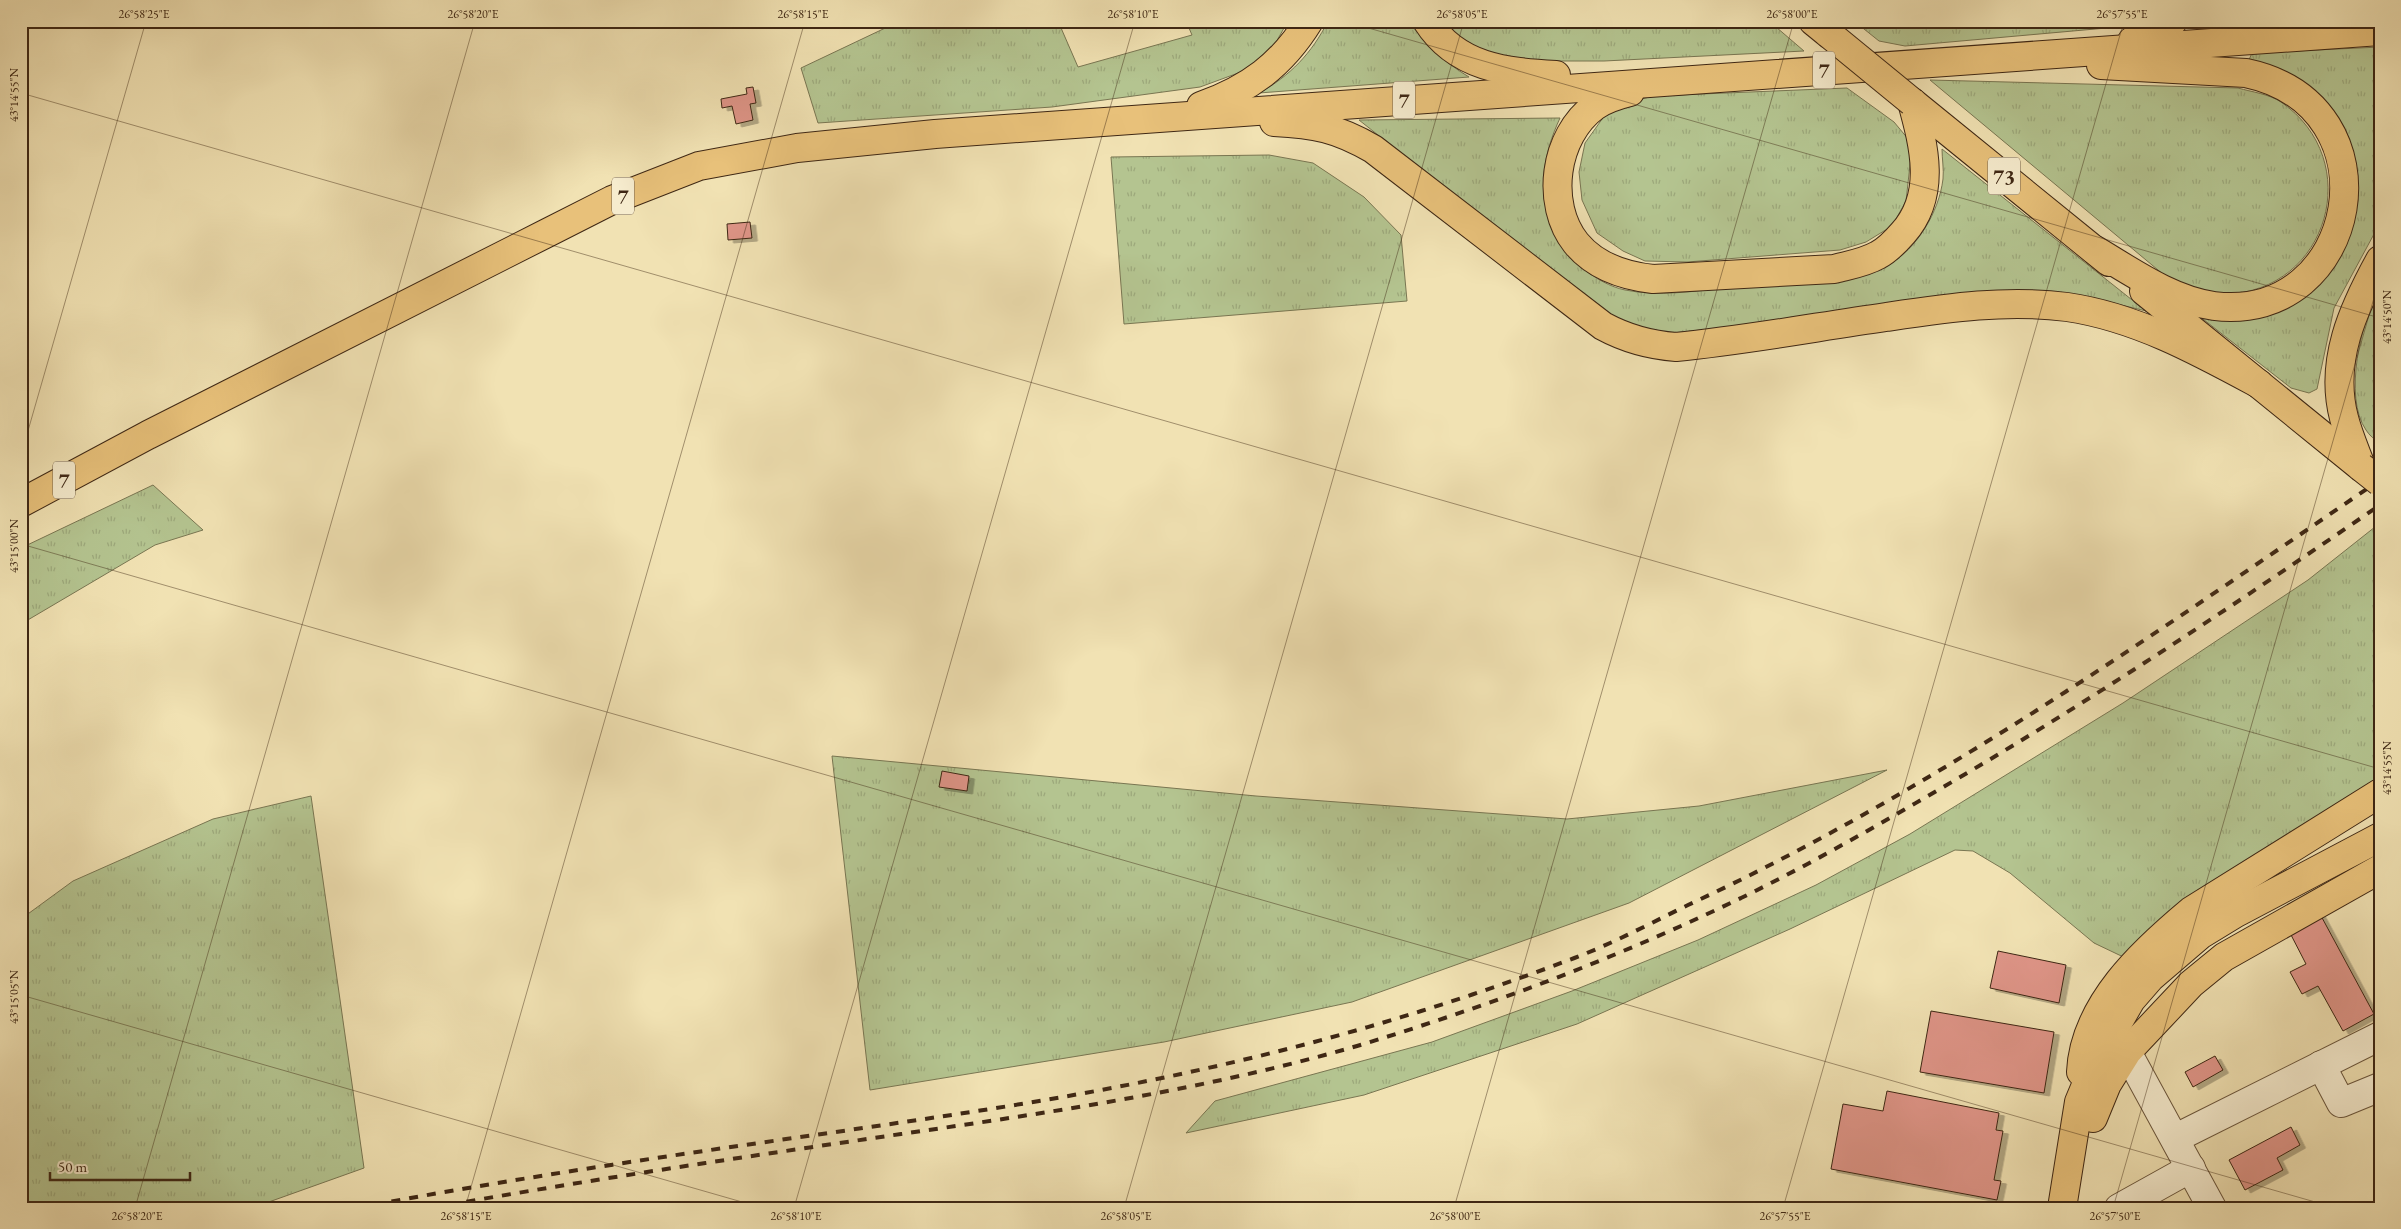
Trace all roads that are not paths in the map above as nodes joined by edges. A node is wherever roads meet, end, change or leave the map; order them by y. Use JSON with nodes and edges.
{"nodes":[{"id":1,"x":1309,"y":21,"type":"edge"},
{"id":2,"x":1427,"y":21,"type":"edge"},
{"id":3,"x":2172,"y":21,"type":"edge"},
{"id":4,"x":1823,"y":26,"type":"edge"},
{"id":5,"x":2380,"y":31,"type":"edge"},
{"id":6,"x":2085,"y":52,"type":"junction"},
{"id":7,"x":1985,"y":59,"type":"junction"},
{"id":8,"x":1662,"y":81,"type":"junction"},
{"id":9,"x":1912,"y":102,"type":"junction"},
{"id":10,"x":1145,"y":118,"type":"junction"},
{"id":11,"x":2095,"y":250,"type":"junction"},
{"id":12,"x":2380,"y":260,"type":"edge"},
{"id":13,"x":2259,"y":384,"type":"junction"},
{"id":14,"x":2371,"y":474,"type":"edge"},
{"id":15,"x":21,"y":503,"type":"edge"},
{"id":16,"x":2380,"y":793,"type":"edge"},
{"id":17,"x":2380,"y":837,"type":"edge"},
{"id":18,"x":2380,"y":869,"type":"edge"},
{"id":19,"x":2380,"y":1036,"type":"edge"},
{"id":20,"x":2128,"y":1052,"type":"junction"},
{"id":21,"x":2321,"y":1065,"type":"junction"},
{"id":22,"x":2380,"y":1087,"type":"edge"},
{"id":23,"x":2079,"y":1102,"type":"junction"},
{"id":24,"x":2176,"y":1138,"type":"junction"},
{"id":25,"x":2191,"y":1168,"type":"junction"},
{"id":26,"x":2063,"y":1208,"type":"edge"},
{"id":27,"x":2120,"y":1208,"type":"edge"},
{"id":28,"x":2212,"y":1208,"type":"edge"}],
"edges":[{"from":1,"to":10,"type":"main road"},
{"from":2,"to":8,"type":"main road"},
{"from":3,"to":6,"type":"main road"},
{"from":4,"to":9,"type":"main road","number":"73","bridge":true},
{"from":5,"to":6,"type":"main road","number":"7"},
{"from":6,"to":7,"type":"main road","number":"7"},
{"from":7,"to":8,"type":"main road","number":"7"},
{"from":7,"to":11,"type":"main road"},
{"from":8,"to":9,"type":"main road"},
{"from":8,"to":10,"type":"main road","number":"7"},
{"from":9,"to":11,"type":"main road","number":"73"},
{"from":10,"to":13,"type":"main road"},
{"from":10,"to":15,"type":"main road","number":"7"},
{"from":11,"to":13,"type":"main road"},
{"from":12,"to":14,"type":"main road"},
{"from":13,"to":14,"type":"main road"},
{"from":16,"to":23,"type":"main road"},
{"from":17,"to":23,"type":"main road"},
{"from":18,"to":20,"type":"main road"},
{"from":19,"to":21,"type":"lane"},
{"from":20,"to":24,"type":"lane"},
{"from":20,"to":26,"type":"main road"},
{"from":21,"to":22,"type":"lane"},
{"from":21,"to":24,"type":"lane"},
{"from":23,"to":26,"type":"main road"},
{"from":24,"to":25,"type":"lane"},
{"from":25,"to":27,"type":"lane"},
{"from":25,"to":28,"type":"lane"}]}
